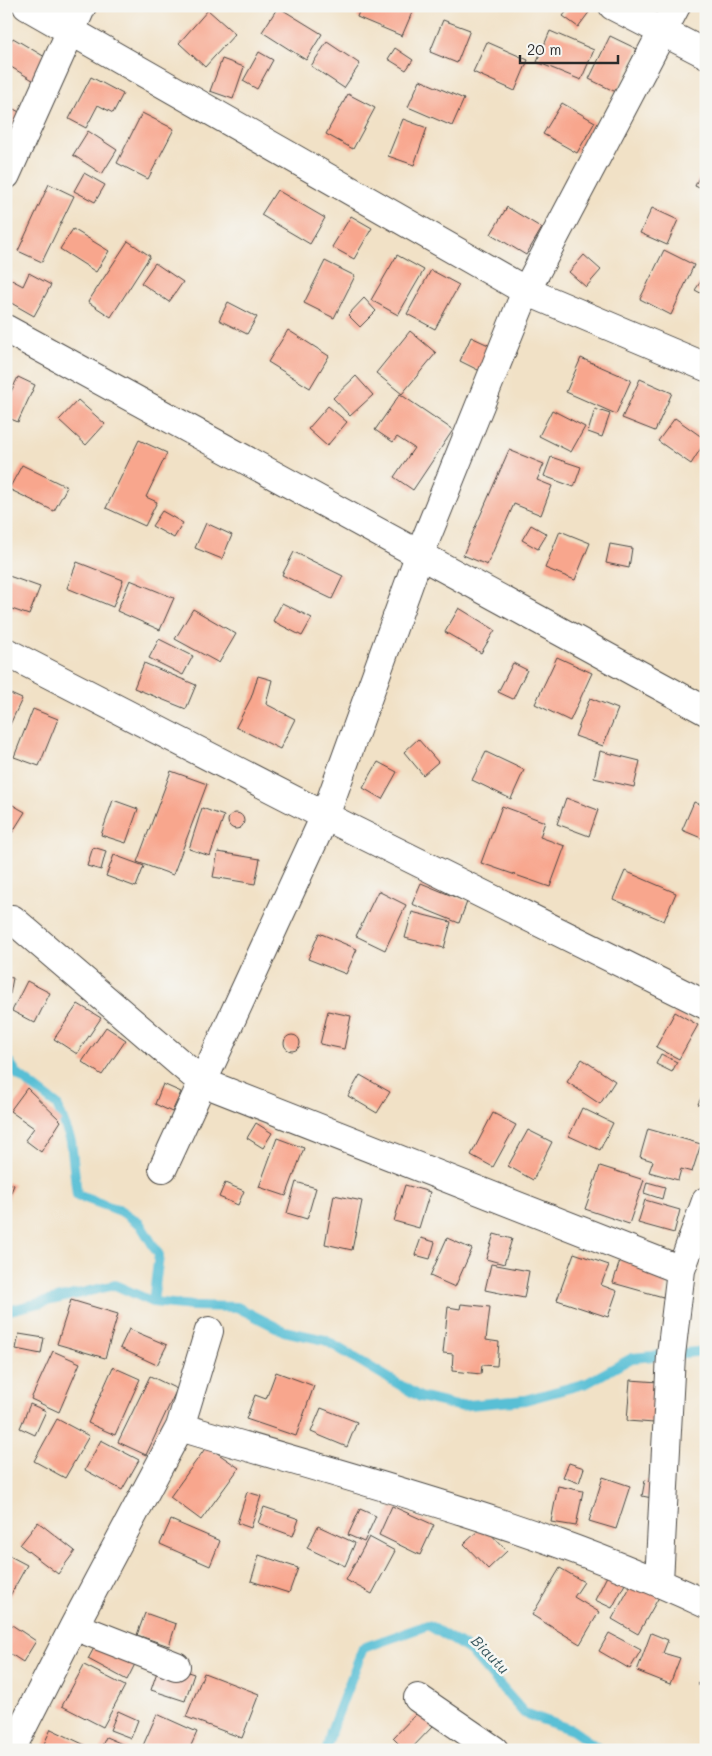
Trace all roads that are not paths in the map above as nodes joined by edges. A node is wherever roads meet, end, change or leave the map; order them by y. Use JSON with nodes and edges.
{"nodes":[{"id":1,"x":27,"y":6,"type":"edge"},
{"id":2,"x":82,"y":6,"type":"edge"},
{"id":3,"x":613,"y":6,"type":"edge"},
{"id":4,"x":676,"y":6,"type":"edge"},
{"id":5,"x":70,"y":32,"type":"junction"},
{"id":6,"x":662,"y":32,"type":"junction"},
{"id":7,"x":706,"y":54,"type":"edge"},
{"id":8,"x":6,"y":175,"type":"edge"},
{"id":9,"x":526,"y":291,"type":"junction"},
{"id":10,"x":6,"y":329,"type":"edge"},
{"id":11,"x":706,"y":367,"type":"edge"},
{"id":12,"x":419,"y":556,"type":"junction"},
{"id":13,"x":6,"y":652,"type":"edge"},
{"id":14,"x":706,"y":711,"type":"edge"},
{"id":15,"x":325,"y":816,"type":"junction"},
{"id":16,"x":12,"y":919,"type":"dead end"},
{"id":17,"x":706,"y":1005,"type":"edge"},
{"id":18,"x":202,"y":1082,"type":"junction"},
{"id":19,"x":163,"y":1168,"type":"dead end"},
{"id":20,"x":706,"y":1201,"type":"edge"},
{"id":21,"x":681,"y":1270,"type":"junction"},
{"id":22,"x":210,"y":1331,"type":"dead end"},
{"id":23,"x":180,"y":1427,"type":"junction"},
{"id":24,"x":659,"y":1582,"type":"junction"},
{"id":25,"x":706,"y":1604,"type":"edge"},
{"id":26,"x":74,"y":1626,"type":"junction"},
{"id":27,"x":176,"y":1666,"type":"dead end"},
{"id":28,"x":418,"y":1698,"type":"dead end"},
{"id":29,"x":11,"y":1750,"type":"edge"},
{"id":30,"x":494,"y":1750,"type":"edge"}],
"edges":[{"from":1,"to":5,"type":"street"},
{"from":2,"to":5,"type":"street"},
{"from":3,"to":6,"type":"street"},
{"from":4,"to":6,"type":"street"},
{"from":5,"to":8,"type":"street"},
{"from":5,"to":9,"type":"street"},
{"from":6,"to":7,"type":"street"},
{"from":6,"to":9,"type":"street"},
{"from":9,"to":11,"type":"street"},
{"from":9,"to":12,"type":"street"},
{"from":10,"to":12,"type":"street"},
{"from":12,"to":14,"type":"street"},
{"from":12,"to":15,"type":"street"},
{"from":13,"to":15,"type":"street"},
{"from":15,"to":17,"type":"street"},
{"from":15,"to":18,"type":"street"},
{"from":16,"to":18,"type":"street"},
{"from":18,"to":19,"type":"street"},
{"from":18,"to":21,"type":"street"},
{"from":20,"to":21,"type":"street"},
{"from":21,"to":24,"type":"street"},
{"from":22,"to":23,"type":"street"},
{"from":23,"to":24,"type":"street"},
{"from":23,"to":26,"type":"street"},
{"from":24,"to":25,"type":"street"},
{"from":26,"to":27,"type":"street"},
{"from":26,"to":29,"type":"street"},
{"from":28,"to":30,"type":"street"}]}
